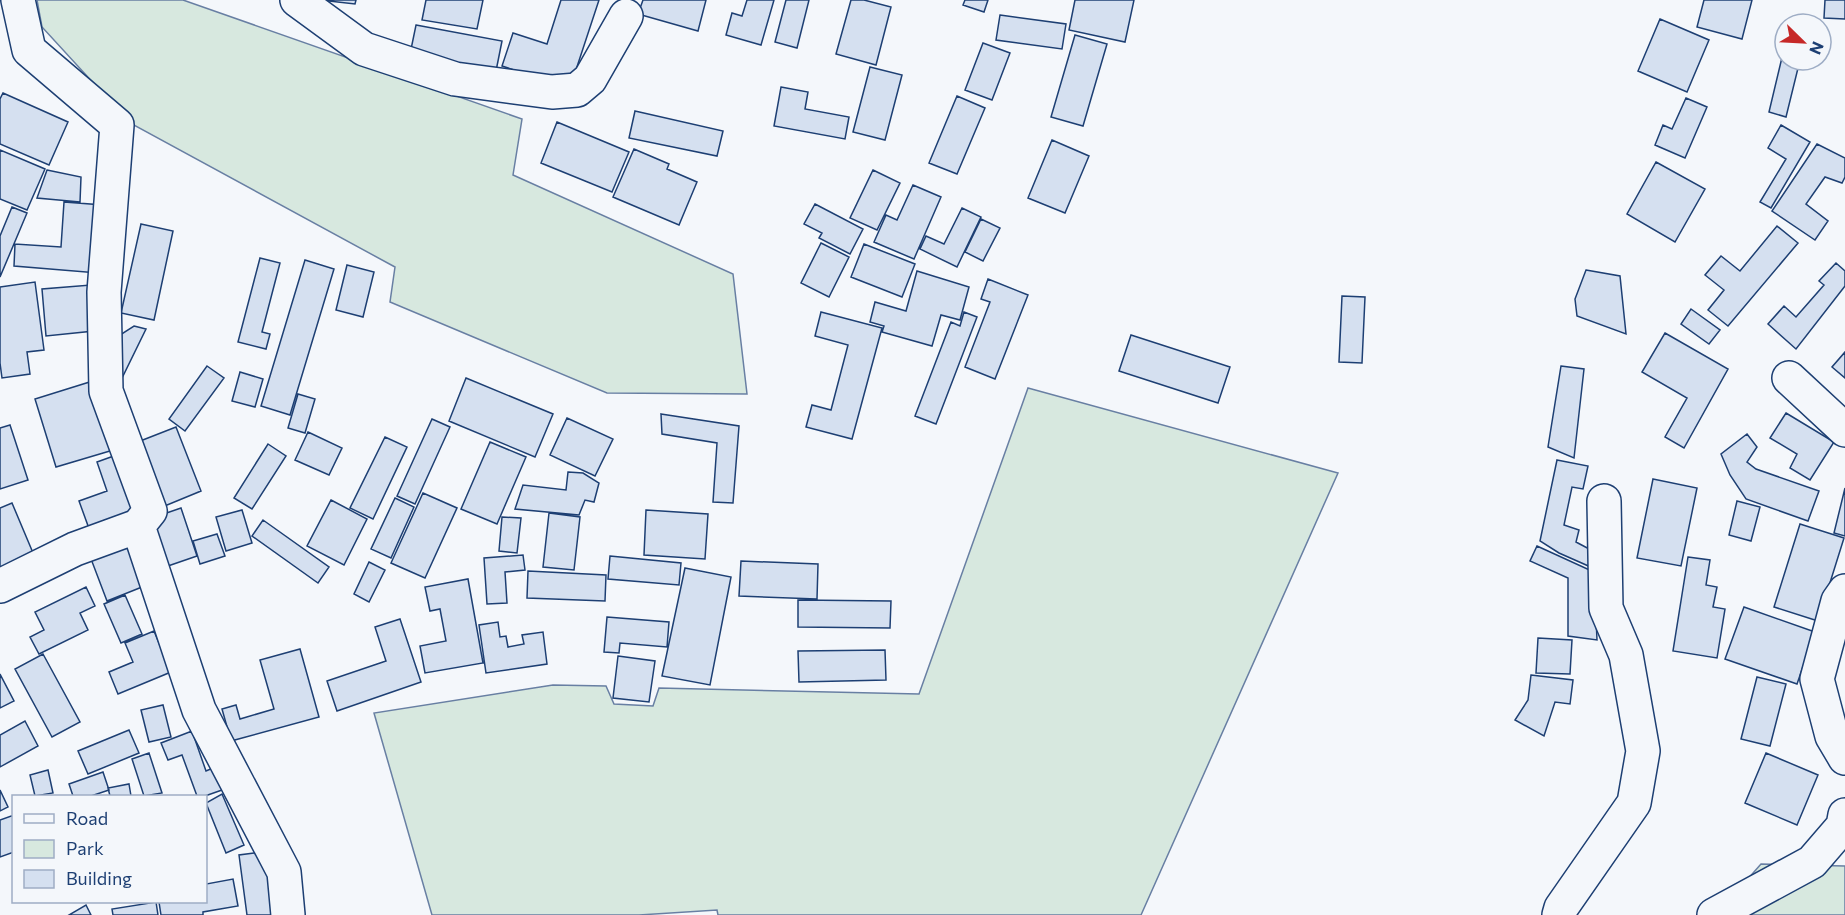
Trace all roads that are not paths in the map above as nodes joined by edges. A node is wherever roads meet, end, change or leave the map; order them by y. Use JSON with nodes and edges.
{"nodes":[{"id":1,"x":18,"y":0,"type":"edge"},
{"id":2,"x":297,"y":0,"type":"edge"},
{"id":3,"x":626,"y":16,"type":"dead end"},
{"id":4,"x":1789,"y":378,"type":"dead end"},
{"id":5,"x":1845,"y":430,"type":"edge"},
{"id":6,"x":1604,"y":501,"type":"dead end"},
{"id":7,"x":138,"y":526,"type":"junction"},
{"id":8,"x":0,"y":585,"type":"edge"},
{"id":9,"x":1845,"y":591,"type":"edge"},
{"id":10,"x":1845,"y":758,"type":"edge"},
{"id":11,"x":1845,"y":815,"type":"edge"},
{"id":12,"x":288,"y":915,"type":"edge"},
{"id":13,"x":1559,"y":915,"type":"edge"},
{"id":14,"x":1714,"y":915,"type":"edge"}],
"edges":[{"from":1,"to":7,"type":"street"},
{"from":2,"to":3,"type":"street"},
{"from":4,"to":5,"type":"street"},
{"from":6,"to":13,"type":"street"},
{"from":7,"to":8,"type":"street"},
{"from":7,"to":12,"type":"street"},
{"from":9,"to":10,"type":"street"},
{"from":11,"to":14,"type":"street"}]}
